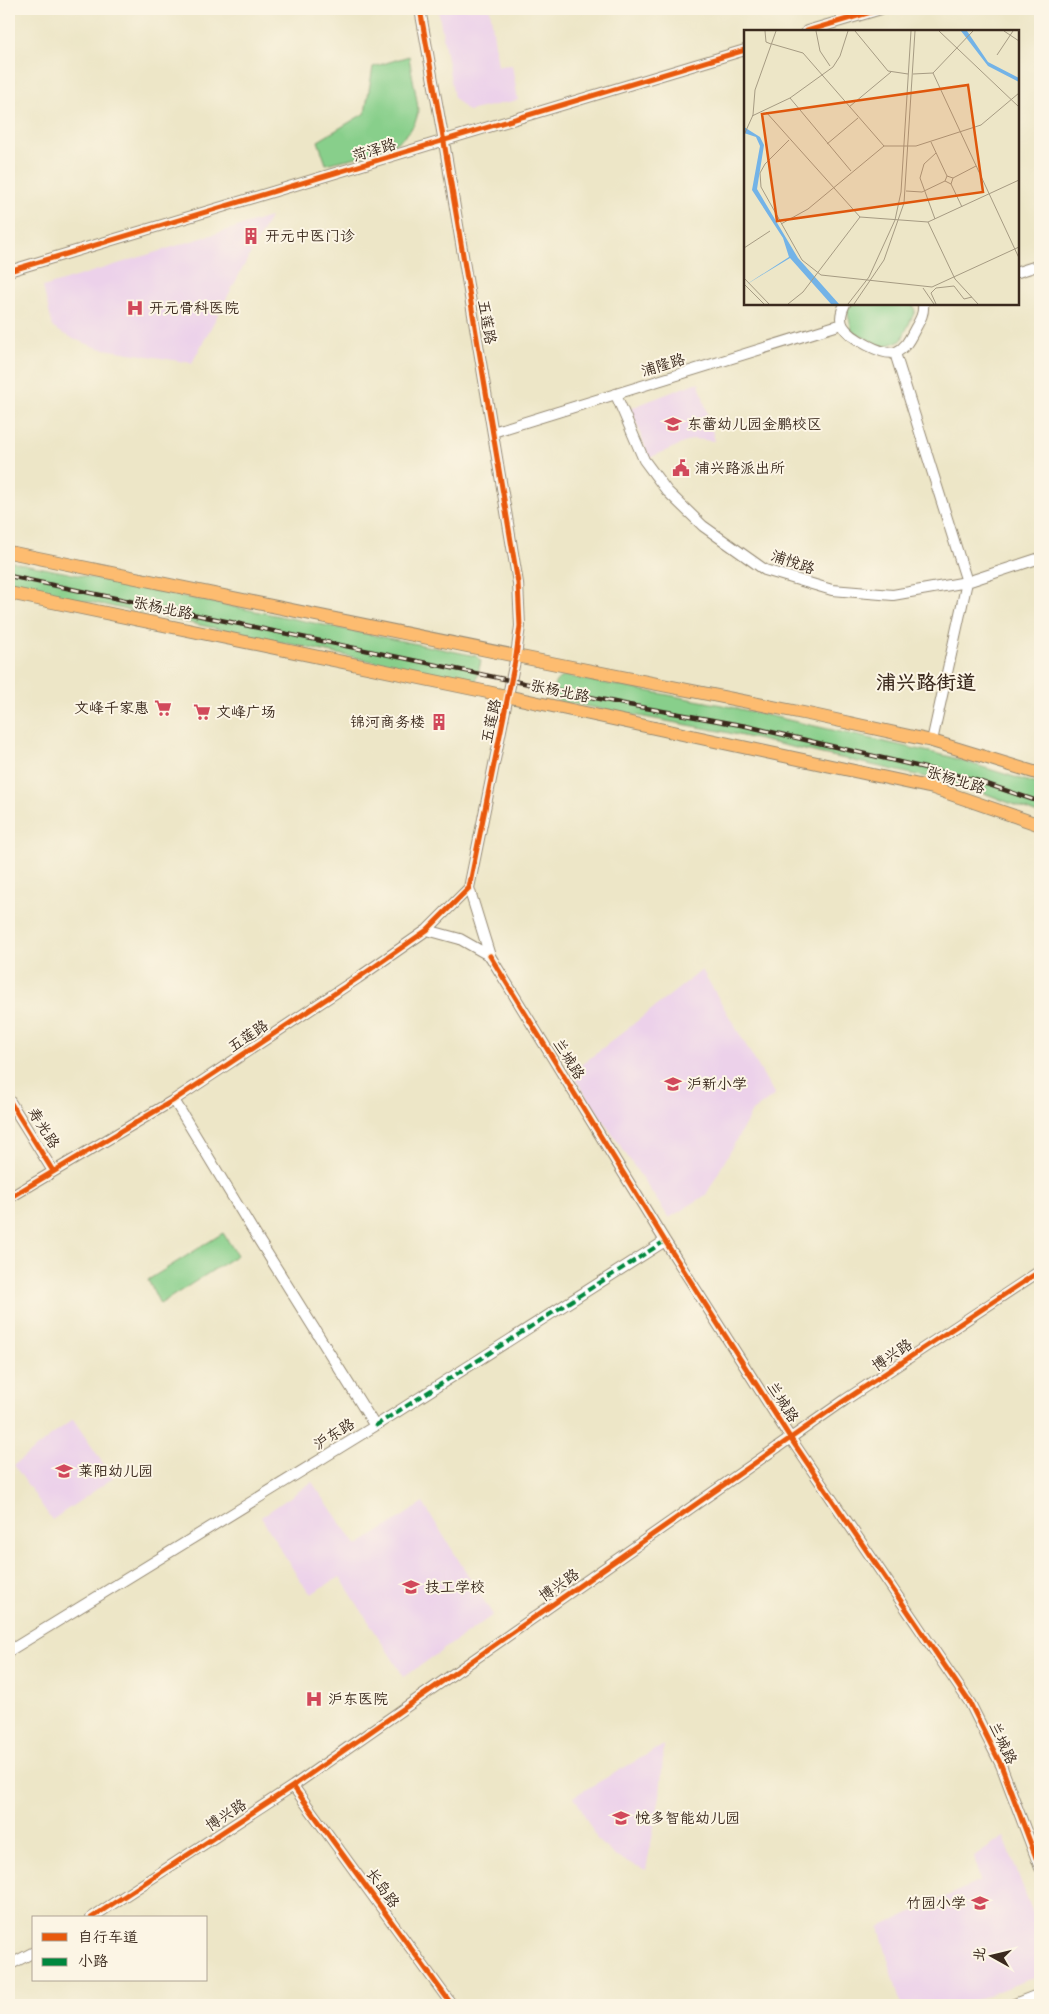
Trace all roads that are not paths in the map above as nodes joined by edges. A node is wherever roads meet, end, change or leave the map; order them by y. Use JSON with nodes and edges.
{"nodes":[{"id":1,"x":420,"y":9,"type":"edge"},
{"id":2,"x":881,"y":9,"type":"edge"},
{"id":3,"x":810,"y":30,"type":"edge"},
{"id":4,"x":744,"y":50,"type":"edge"},
{"id":5,"x":444,"y":142,"type":"junction"},
{"id":6,"x":1040,"y":265,"type":"edge"},
{"id":7,"x":9,"y":271,"type":"edge"},
{"id":8,"x":1019,"y":272,"type":"edge"},
{"id":9,"x":844,"y":305,"type":"edge"},
{"id":10,"x":923,"y":305,"type":"edge"},
{"id":11,"x":842,"y":324,"type":"junction"},
{"id":12,"x":895,"y":353,"type":"junction"},
{"id":13,"x":616,"y":395,"type":"junction"},
{"id":14,"x":493,"y":432,"type":"junction"},
{"id":15,"x":9,"y":552,"type":"edge"},
{"id":16,"x":1040,"y":558,"type":"edge"},
{"id":17,"x":967,"y":582,"type":"junction"},
{"id":18,"x":9,"y":593,"type":"edge"},
{"id":19,"x":516,"y":656,"type":"junction"},
{"id":20,"x":509,"y":696,"type":"junction"},
{"id":21,"x":932,"y":741,"type":"junction"},
{"id":22,"x":1040,"y":774,"type":"edge"},
{"id":23,"x":1040,"y":825,"type":"edge"},
{"id":24,"x":469,"y":888,"type":"junction"},
{"id":25,"x":427,"y":930,"type":"junction"},
{"id":26,"x":490,"y":956,"type":"junction"},
{"id":27,"x":9,"y":1100,"type":"edge"},
{"id":28,"x":174,"y":1100,"type":"junction"},
{"id":29,"x":53,"y":1171,"type":"junction"},
{"id":30,"x":9,"y":1198,"type":"edge"},
{"id":31,"x":665,"y":1240,"type":"junction"},
{"id":32,"x":1040,"y":1271,"type":"edge"},
{"id":33,"x":375,"y":1426,"type":"junction"},
{"id":34,"x":791,"y":1439,"type":"junction"},
{"id":35,"x":9,"y":1651,"type":"edge"},
{"id":36,"x":293,"y":1786,"type":"junction"},
{"id":37,"x":1040,"y":1868,"type":"edge"},
{"id":38,"x":94,"y":1916,"type":"edge"},
{"id":39,"x":32,"y":1953,"type":"edge"},
{"id":40,"x":9,"y":1965,"type":"edge"},
{"id":41,"x":1040,"y":1994,"type":"edge"},
{"id":42,"x":452,"y":2005,"type":"edge"},
{"id":43,"x":1012,"y":2005,"type":"edge"}],
"edges":[{"from":1,"to":5,"type":"street","name":"五莲路"},
{"from":2,"to":3,"type":"street"},
{"from":4,"to":5,"type":"street","name":"菏泽路"},
{"from":5,"to":7,"type":"street","name":"菏泽路"},
{"from":5,"to":14,"type":"street","name":"五莲路"},
{"from":6,"to":8,"type":"street"},
{"from":9,"to":11,"type":"street"},
{"from":10,"to":12,"type":"street"},
{"from":11,"to":12,"type":"street"},
{"from":11,"to":13,"type":"street","name":"浦隆路"},
{"from":12,"to":17,"type":"street"},
{"from":13,"to":14,"type":"street","name":"浦隆路"},
{"from":13,"to":17,"type":"street","name":"浦悦路"},
{"from":14,"to":19,"type":"street","name":"五莲路"},
{"from":15,"to":19,"type":"main road","name":"张杨北路"},
{"from":16,"to":17,"type":"street","name":"浦悦路"},
{"from":17,"to":21,"type":"street"},
{"from":18,"to":20,"type":"main road","name":"张杨北路"},
{"from":19,"to":20,"type":"street","name":"五莲路"},
{"from":19,"to":21,"type":"main road","name":"张杨北路"},
{"from":20,"to":23,"type":"main road","name":"张杨北路"},
{"from":20,"to":24,"type":"street","name":"五莲路"},
{"from":21,"to":22,"type":"main road","name":"张杨北路"},
{"from":24,"to":25,"type":"street","name":"五莲路"},
{"from":24,"to":26,"type":"street","name":"兰城路"},
{"from":25,"to":26,"type":"street","name":"兰城路"},
{"from":25,"to":28,"type":"street","name":"五莲路"},
{"from":26,"to":31,"type":"street","name":"兰城路"},
{"from":27,"to":29,"type":"street","name":"寿光路"},
{"from":28,"to":29,"type":"street","name":"五莲路"},
{"from":28,"to":33,"type":"street","name":"沪东路"},
{"from":29,"to":30,"type":"street","name":"五莲路"},
{"from":31,"to":33,"type":"street"},
{"from":31,"to":34,"type":"street","name":"兰城路"},
{"from":32,"to":34,"type":"street","name":"博兴路"},
{"from":33,"to":35,"type":"street","name":"沪东路"},
{"from":34,"to":36,"type":"street","name":"博兴路"},
{"from":34,"to":37,"type":"street","name":"兰城路"},
{"from":36,"to":38,"type":"street","name":"博兴路"},
{"from":36,"to":42,"type":"street","name":"长岛路"},
{"from":39,"to":40,"type":"street"},
{"from":41,"to":43,"type":"street"}]}
